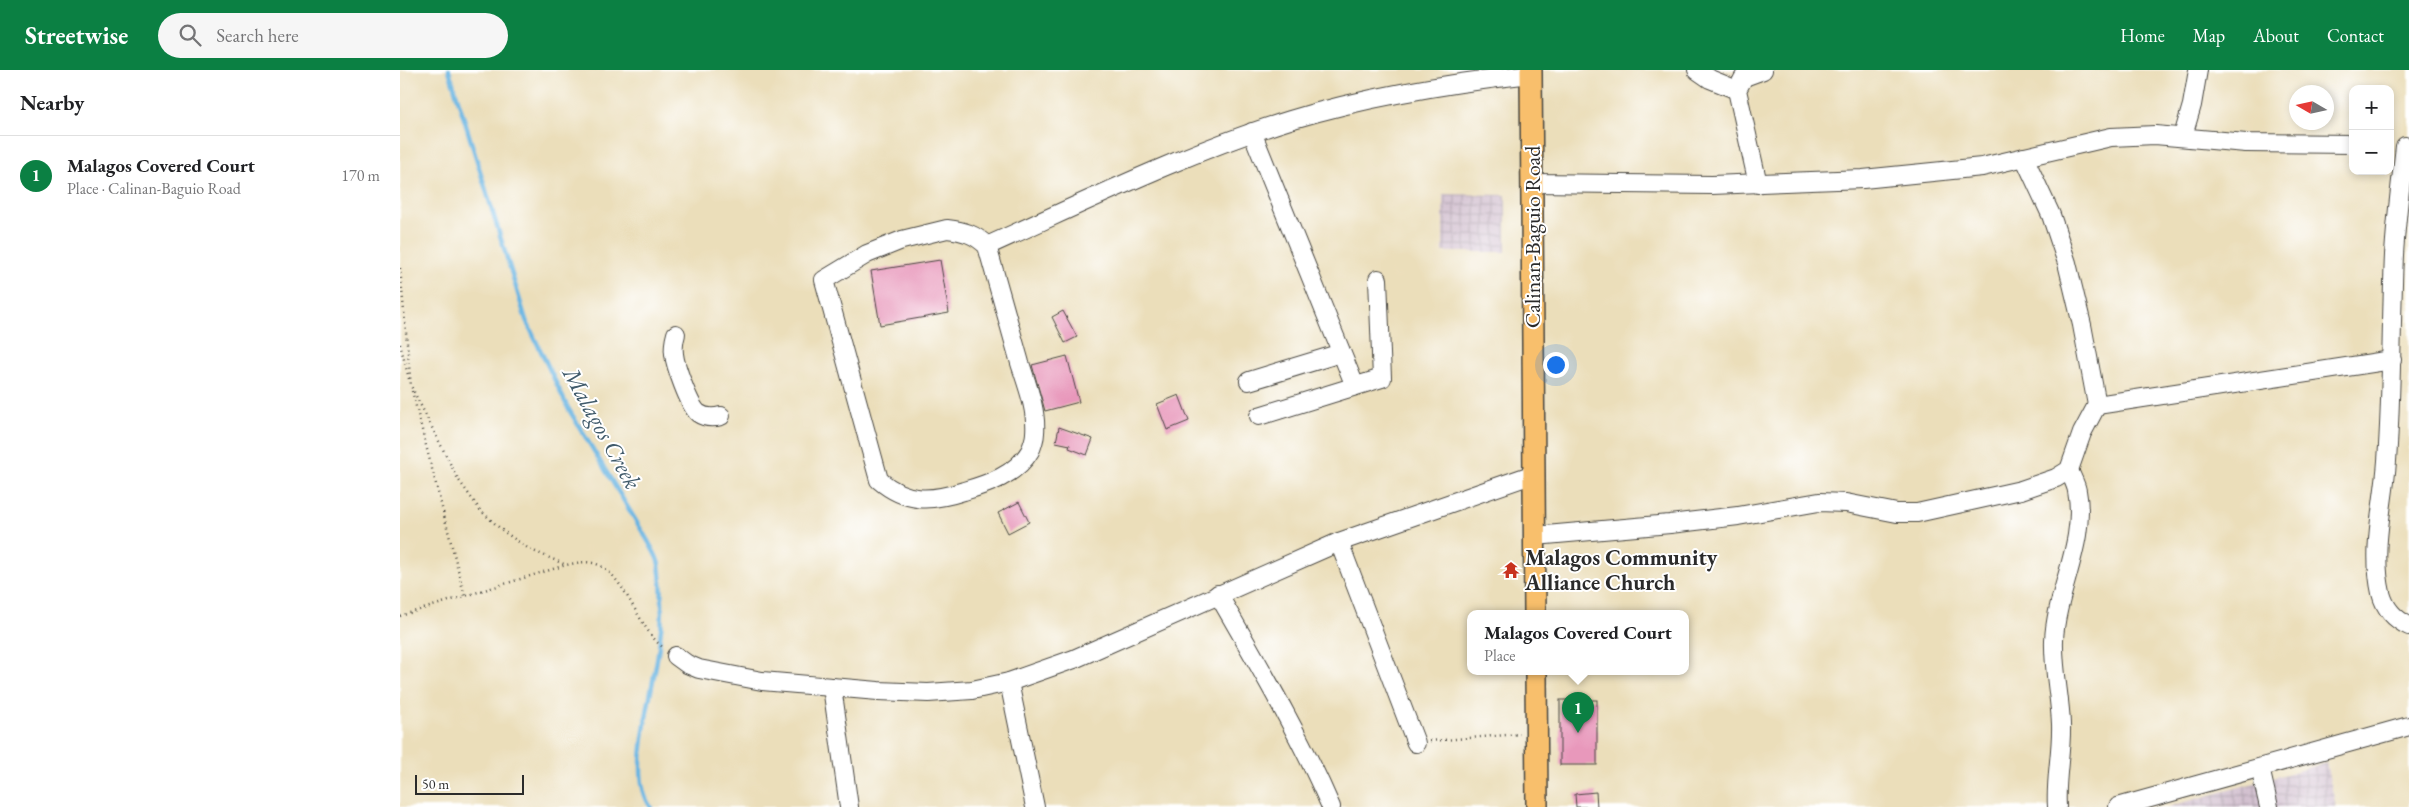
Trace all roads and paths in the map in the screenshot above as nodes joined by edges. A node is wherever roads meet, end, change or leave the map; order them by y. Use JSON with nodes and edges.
{"nodes":[{"id":1,"x":1697,"y":70,"type":"edge"},
{"id":2,"x":1763,"y":70,"type":"edge"},
{"id":3,"x":2198,"y":70,"type":"edge"},
{"id":4,"x":1531,"y":72,"type":"edge"},
{"id":5,"x":1737,"y":90,"type":"junction"},
{"id":6,"x":1252,"y":132,"type":"junction"},
{"id":7,"x":2183,"y":136,"type":"junction"},
{"id":8,"x":2349,"y":144,"type":"edge"},
{"id":9,"x":2401,"y":146,"type":"edge"},
{"id":10,"x":2024,"y":157,"type":"junction"},
{"id":11,"x":1532,"y":184,"type":"junction"},
{"id":12,"x":1758,"y":184,"type":"junction"},
{"id":13,"x":987,"y":246,"type":"junction"},
{"id":14,"x":400,"y":268,"type":"edge"},
{"id":15,"x":1378,"y":278,"type":"dead end"},
{"id":16,"x":676,"y":334,"type":"dead end"},
{"id":17,"x":400,"y":344,"type":"edge"},
{"id":18,"x":1341,"y":353,"type":"junction"},
{"id":19,"x":2392,"y":360,"type":"junction"},
{"id":20,"x":1248,"y":381,"type":"dead end"},
{"id":21,"x":410,"y":386,"type":"junction"},
{"id":22,"x":1355,"y":386,"type":"junction"},
{"id":23,"x":2097,"y":405,"type":"junction"},
{"id":24,"x":721,"y":416,"type":"dead end"},
{"id":25,"x":1259,"y":416,"type":"dead end"},
{"id":26,"x":2069,"y":470,"type":"junction"},
{"id":27,"x":1534,"y":474,"type":"junction"},
{"id":28,"x":1535,"y":536,"type":"junction"},
{"id":29,"x":1339,"y":542,"type":"junction"},
{"id":30,"x":566,"y":565,"type":"junction"},
{"id":31,"x":1218,"y":594,"type":"junction"},
{"id":32,"x":465,"y":598,"type":"junction"},
{"id":33,"x":1535,"y":610,"type":"edge"},
{"id":34,"x":400,"y":616,"type":"edge"},
{"id":35,"x":2409,"y":626,"type":"edge"},
{"id":36,"x":676,"y":656,"type":"joint"},
{"id":37,"x":1536,"y":675,"type":"edge"},
{"id":38,"x":1009,"y":682,"type":"junction"},
{"id":39,"x":832,"y":687,"type":"junction"},
{"id":40,"x":2409,"y":726,"type":"edge"},
{"id":41,"x":1536,"y":733,"type":"junction"},
{"id":42,"x":1416,"y":743,"type":"joint"},
{"id":43,"x":2260,"y":768,"type":"junction"},
{"id":44,"x":849,"y":807,"type":"edge"},
{"id":45,"x":1035,"y":807,"type":"edge"},
{"id":46,"x":1331,"y":807,"type":"edge"},
{"id":47,"x":1537,"y":807,"type":"edge"},
{"id":48,"x":2057,"y":807,"type":"edge"},
{"id":49,"x":2118,"y":807,"type":"edge"},
{"id":50,"x":2270,"y":807,"type":"edge"}],
"edges":[{"from":1,"to":5,"type":"street"},
{"from":2,"to":5,"type":"street"},
{"from":3,"to":7,"type":"street"},
{"from":4,"to":6,"type":"street"},
{"from":4,"to":11,"type":"main road","name":"Calinan-Baguio Road"},
{"from":5,"to":12,"type":"street"},
{"from":6,"to":13,"type":"street"},
{"from":6,"to":18,"type":"street"},
{"from":7,"to":8,"type":"street"},
{"from":7,"to":10,"type":"street"},
{"from":9,"to":19,"type":"street"},
{"from":10,"to":12,"type":"street"},
{"from":10,"to":23,"type":"street"},
{"from":11,"to":12,"type":"street"},
{"from":11,"to":27,"type":"main road","name":"Calinan-Baguio Road"},
{"from":13,"to":13,"type":"street"},
{"from":14,"to":21,"type":"path"},
{"from":15,"to":22,"type":"street"},
{"from":16,"to":24,"type":"street"},
{"from":17,"to":21,"type":"path"},
{"from":18,"to":20,"type":"street"},
{"from":18,"to":22,"type":"street"},
{"from":19,"to":23,"type":"street"},
{"from":19,"to":35,"type":"street"},
{"from":21,"to":30,"type":"path"},
{"from":21,"to":32,"type":"path"},
{"from":22,"to":25,"type":"street"},
{"from":23,"to":26,"type":"street"},
{"from":26,"to":28,"type":"street"},
{"from":26,"to":48,"type":"street"},
{"from":27,"to":28,"type":"main road","name":"Calinan-Baguio Road"},
{"from":27,"to":29,"type":"street"},
{"from":28,"to":33,"type":"main road","name":"Calinan-Baguio Road"},
{"from":29,"to":31,"type":"street"},
{"from":29,"to":42,"type":"street"},
{"from":30,"to":32,"type":"path"},
{"from":30,"to":36,"type":"path"},
{"from":31,"to":38,"type":"street"},
{"from":31,"to":46,"type":"street"},
{"from":32,"to":34,"type":"path"},
{"from":36,"to":39,"type":"street"},
{"from":37,"to":41,"type":"main road"},
{"from":38,"to":39,"type":"street"},
{"from":38,"to":45,"type":"street"},
{"from":39,"to":44,"type":"street"},
{"from":40,"to":43,"type":"street"},
{"from":41,"to":42,"type":"path"},
{"from":41,"to":47,"type":"main road"},
{"from":43,"to":49,"type":"street"},
{"from":43,"to":50,"type":"street"}]}
